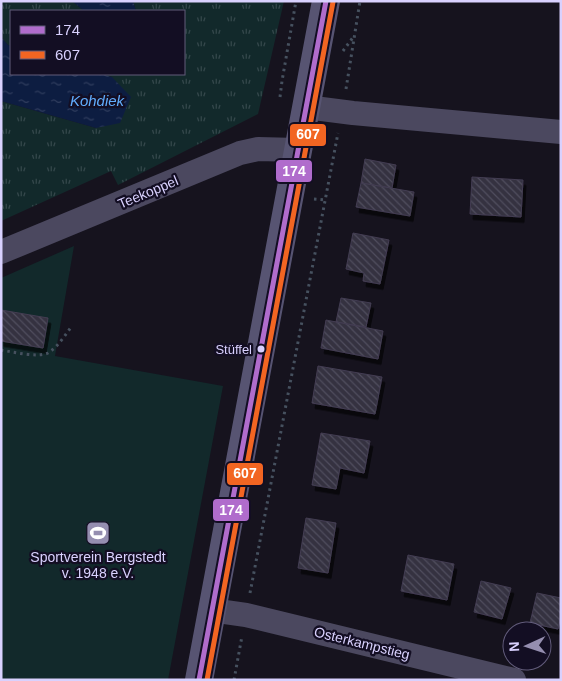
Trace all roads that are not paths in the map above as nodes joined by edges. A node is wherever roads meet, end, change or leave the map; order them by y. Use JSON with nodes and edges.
{"nodes":[{"id":1,"x":326,"y":1,"type":"edge"},
{"id":2,"x":306,"y":107,"type":"junction"},
{"id":3,"x":561,"y":132,"type":"edge"},
{"id":4,"x":298,"y":150,"type":"junction"},
{"id":5,"x":1,"y":252,"type":"edge"},
{"id":6,"x":211,"y":610,"type":"junction"},
{"id":7,"x":198,"y":680,"type":"edge"},
{"id":8,"x":514,"y":680,"type":"edge"}],
"edges":[{"from":1,"to":2,"type":"main road"},
{"from":2,"to":3,"type":"street"},
{"from":2,"to":4,"type":"main road"},
{"from":4,"to":5,"type":"street","name":"Teekoppel"},
{"from":4,"to":6,"type":"main road"},
{"from":6,"to":7,"type":"main road"},
{"from":6,"to":8,"type":"street","name":"Osterkampstieg"}]}
